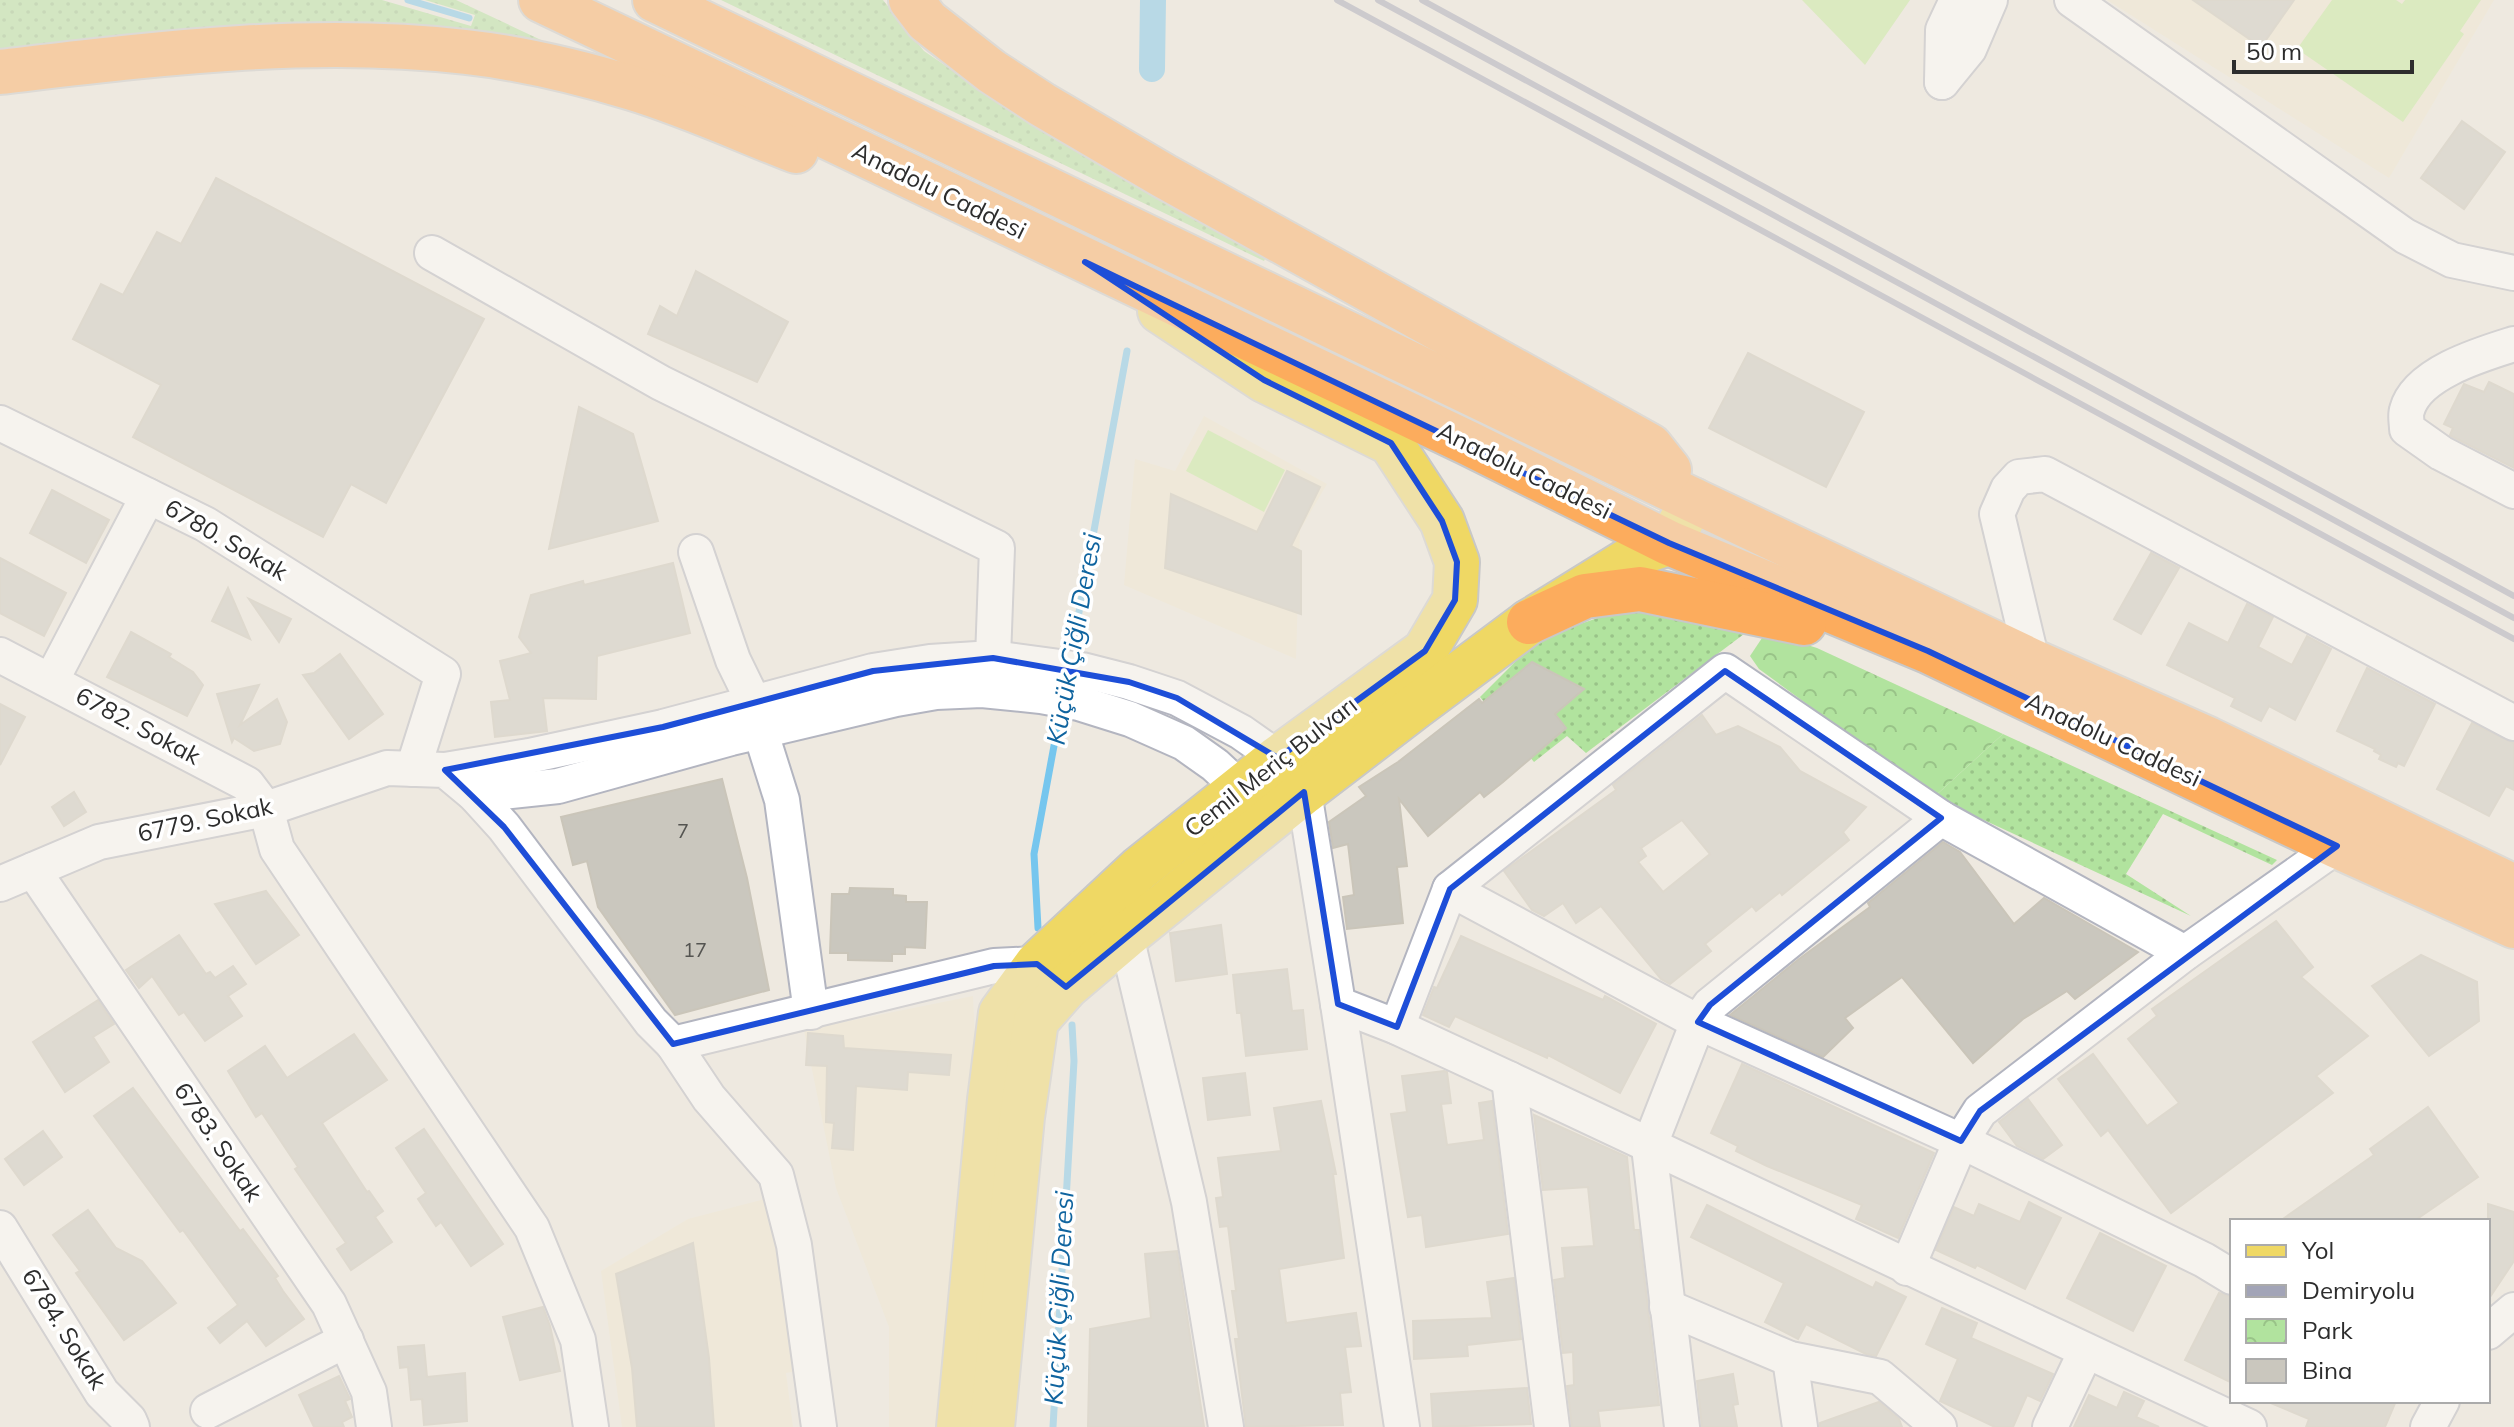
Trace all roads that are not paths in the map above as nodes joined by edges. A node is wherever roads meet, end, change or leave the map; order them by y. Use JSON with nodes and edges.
{"nodes":[{"id":1,"x":541,"y":0,"type":"edge"},
{"id":2,"x":655,"y":0,"type":"edge"},
{"id":3,"x":911,"y":0,"type":"edge"},
{"id":4,"x":1957,"y":0,"type":"edge"},
{"id":5,"x":1990,"y":0,"type":"edge"},
{"id":6,"x":2072,"y":0,"type":"edge"},
{"id":7,"x":0,"y":72,"type":"edge"},
{"id":8,"x":914,"y":179,"type":"junction"},
{"id":9,"x":432,"y":253,"type":"dead end"},
{"id":10,"x":1085,"y":262,"type":"junction"},
{"id":11,"x":2514,"y":273,"type":"edge"},
{"id":12,"x":2514,"y":344,"type":"edge"},
{"id":13,"x":0,"y":423,"type":"edge"},
{"id":14,"x":2514,"y":491,"type":"edge"},
{"id":15,"x":148,"y":496,"type":"junction"},
{"id":16,"x":1693,"y":500,"type":"junction"},
{"id":17,"x":1669,"y":543,"type":"junction"},
{"id":18,"x":696,"y":552,"type":"dead end"},
{"id":19,"x":1529,"y":622,"type":"junction"},
{"id":20,"x":1928,"y":651,"type":"junction"},
{"id":21,"x":0,"y":655,"type":"edge"},
{"id":22,"x":993,"y":658,"type":"junction"},
{"id":23,"x":2032,"y":661,"type":"junction"},
{"id":24,"x":1029,"y":679,"type":"junction"},
{"id":25,"x":51,"y":681,"type":"junction"},
{"id":26,"x":757,"y":717,"type":"junction"},
{"id":27,"x":2514,"y":723,"type":"edge"},
{"id":28,"x":429,"y":769,"type":"junction"},
{"id":29,"x":1291,"y":775,"type":"junction"},
{"id":30,"x":475,"y":795,"type":"junction"},
{"id":31,"x":1256,"y":804,"type":"junction"},
{"id":32,"x":266,"y":809,"type":"junction"},
{"id":33,"x":1941,"y":818,"type":"junction"},
{"id":34,"x":2337,"y":846,"type":"junction"},
{"id":35,"x":33,"y":870,"type":"junction"},
{"id":36,"x":0,"y":884,"type":"edge"},
{"id":37,"x":2514,"y":887,"type":"edge"},
{"id":38,"x":1450,"y":889,"type":"junction"},
{"id":39,"x":2514,"y":926,"type":"edge"},
{"id":40,"x":1126,"y":936,"type":"junction"},
{"id":41,"x":2185,"y":953,"type":"junction"},
{"id":42,"x":1051,"y":976,"type":"junction"},
{"id":43,"x":1338,"y":1004,"type":"junction"},
{"id":44,"x":811,"y":1012,"type":"junction"},
{"id":45,"x":1698,"y":1022,"type":"junction"},
{"id":46,"x":1397,"y":1027,"type":"junction"},
{"id":47,"x":673,"y":1044,"type":"junction"},
{"id":48,"x":1509,"y":1079,"type":"junction"},
{"id":49,"x":1961,"y":1141,"type":"junction"},
{"id":50,"x":1649,"y":1147,"type":"junction"},
{"id":51,"x":0,"y":1228,"type":"edge"},
{"id":52,"x":1907,"y":1268,"type":"junction"},
{"id":53,"x":2230,"y":1276,"type":"edge"},
{"id":54,"x":1667,"y":1307,"type":"junction"},
{"id":55,"x":2514,"y":1310,"type":"edge"},
{"id":56,"x":2490,"y":1330,"type":"edge"},
{"id":57,"x":346,"y":1340,"type":"junction"},
{"id":58,"x":2086,"y":1351,"type":"junction"},
{"id":59,"x":1790,"y":1359,"type":"junction"},
{"id":60,"x":2441,"y":1403,"type":"edge"},
{"id":61,"x":208,"y":1411,"type":"dead end"},
{"id":62,"x":126,"y":1425,"type":"edge"},
{"id":63,"x":374,"y":1427,"type":"edge"},
{"id":64,"x":591,"y":1427,"type":"edge"},
{"id":65,"x":819,"y":1427,"type":"edge"},
{"id":66,"x":959,"y":1427,"type":"edge"},
{"id":67,"x":992,"y":1427,"type":"edge"},
{"id":68,"x":1226,"y":1427,"type":"edge"},
{"id":69,"x":1402,"y":1427,"type":"edge"},
{"id":70,"x":1552,"y":1427,"type":"edge"},
{"id":71,"x":1682,"y":1427,"type":"edge"},
{"id":72,"x":1800,"y":1427,"type":"edge"},
{"id":73,"x":1939,"y":1427,"type":"edge"},
{"id":74,"x":2050,"y":1427,"type":"edge"},
{"id":75,"x":2249,"y":1427,"type":"edge"},
{"id":76,"x":2428,"y":1427,"type":"edge"}],
"edges":[{"from":1,"to":8,"type":"highway","name":"Anadolu Caddesi"},
{"from":2,"to":16,"type":"highway","name":"Anadolu Caddesi"},
{"from":3,"to":16,"type":"highway"},
{"from":4,"to":5,"type":"street"},
{"from":6,"to":11,"type":"street"},
{"from":7,"to":8,"type":"highway"},
{"from":8,"to":10,"type":"highway","name":"Anadolu Caddesi"},
{"from":9,"to":22,"type":"street"},
{"from":10,"to":17,"type":"highway","name":"Anadolu Caddesi"},
{"from":10,"to":29,"type":"main road","name":"Cemil Meriç Bulvarı"},
{"from":12,"to":14,"type":"street"},
{"from":13,"to":15,"type":"street","name":"6780. Sokak"},
{"from":15,"to":25,"type":"street"},
{"from":15,"to":28,"type":"street","name":"6780. Sokak"},
{"from":16,"to":17,"type":"main road"},
{"from":16,"to":23,"type":"highway","name":"Anadolu Caddesi"},
{"from":17,"to":19,"type":"main road","name":"Cemil Meriç Bulvarı"},
{"from":17,"to":20,"type":"highway","name":"Anadolu Caddesi"},
{"from":18,"to":26,"type":"street"},
{"from":19,"to":20,"type":"highway"},
{"from":19,"to":29,"type":"main road","name":"Cemil Meriç Bulvarı"},
{"from":20,"to":34,"type":"highway","name":"Anadolu Caddesi"},
{"from":21,"to":25,"type":"street","name":"6782. Sokak"},
{"from":22,"to":24,"type":"street"},
{"from":22,"to":26,"type":"street"},
{"from":23,"to":27,"type":"street"},
{"from":23,"to":37,"type":"highway","name":"Anadolu Caddesi"},
{"from":24,"to":26,"type":"street"},
{"from":24,"to":29,"type":"street"},
{"from":24,"to":31,"type":"street"},
{"from":25,"to":32,"type":"street","name":"6782. Sokak"},
{"from":26,"to":28,"type":"street","name":"6779. Sokak"},
{"from":26,"to":30,"type":"street"},
{"from":26,"to":44,"type":"street"},
{"from":28,"to":30,"type":"street"},
{"from":28,"to":32,"type":"street","name":"6779. Sokak"},
{"from":29,"to":31,"type":"main road","name":"Cemil Meriç Bulvarı"},
{"from":29,"to":43,"type":"street"},
{"from":30,"to":47,"type":"street"},
{"from":31,"to":40,"type":"main road","name":"Cemil Meriç Bulvarı"},
{"from":31,"to":42,"type":"main road","name":"Cemil Meriç Bulvarı"},
{"from":32,"to":35,"type":"street","name":"6779. Sokak"},
{"from":32,"to":64,"type":"street"},
{"from":33,"to":38,"type":"street"},
{"from":33,"to":41,"type":"street"},
{"from":33,"to":45,"type":"street"},
{"from":34,"to":39,"type":"highway","name":"Anadolu Caddesi"},
{"from":34,"to":41,"type":"street"},
{"from":35,"to":36,"type":"street","name":"6779. Sokak"},
{"from":35,"to":57,"type":"street","name":"6783. Sokak"},
{"from":38,"to":45,"type":"street"},
{"from":38,"to":46,"type":"street"},
{"from":40,"to":42,"type":"main road","name":"Cemil Meriç Bulvarı"},
{"from":40,"to":68,"type":"street"},
{"from":41,"to":49,"type":"street"},
{"from":42,"to":44,"type":"street"},
{"from":42,"to":66,"type":"main road","name":"Cemil Meriç Bulvarı"},
{"from":42,"to":67,"type":"main road","name":"Cemil Meriç Bulvarı"},
{"from":43,"to":46,"type":"street"},
{"from":43,"to":69,"type":"street"},
{"from":44,"to":47,"type":"street"},
{"from":45,"to":49,"type":"street"},
{"from":45,"to":50,"type":"street"},
{"from":46,"to":48,"type":"street"},
{"from":47,"to":65,"type":"street"},
{"from":48,"to":50,"type":"street"},
{"from":48,"to":70,"type":"street"},
{"from":49,"to":52,"type":"street"},
{"from":49,"to":53,"type":"street"},
{"from":50,"to":52,"type":"street"},
{"from":50,"to":54,"type":"street"},
{"from":51,"to":62,"type":"street","name":"6784. Sokak"},
{"from":52,"to":58,"type":"street"},
{"from":54,"to":59,"type":"street"},
{"from":54,"to":71,"type":"street"},
{"from":55,"to":56,"type":"street"},
{"from":57,"to":61,"type":"street"},
{"from":57,"to":63,"type":"street","name":"6783. Sokak"},
{"from":58,"to":74,"type":"street"},
{"from":58,"to":75,"type":"street"},
{"from":59,"to":72,"type":"street"},
{"from":59,"to":73,"type":"street"},
{"from":60,"to":76,"type":"street"}]}
